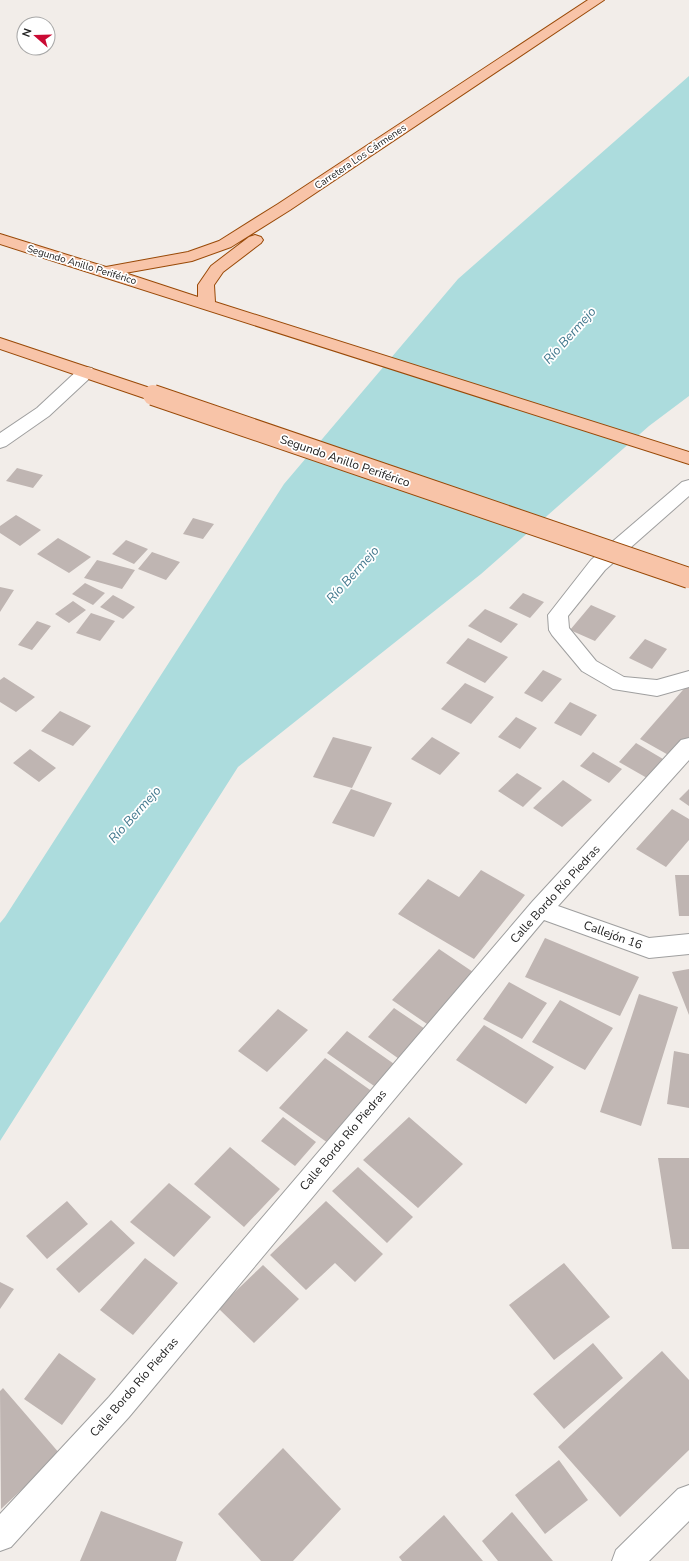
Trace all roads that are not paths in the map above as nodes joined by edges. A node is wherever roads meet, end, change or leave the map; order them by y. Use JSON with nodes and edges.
{"nodes":[{"id":1,"x":597,"y":0,"type":"edge"},
{"id":2,"x":614,"y":0,"type":"edge"},
{"id":3,"x":0,"y":239,"type":"edge"},
{"id":4,"x":106,"y":272,"type":"junction"},
{"id":5,"x":207,"y":305,"type":"junction"},
{"id":6,"x":0,"y":344,"type":"edge"},
{"id":7,"x":86,"y":372,"type":"junction"},
{"id":8,"x":0,"y":442,"type":"edge"},
{"id":9,"x":689,"y":458,"type":"edge"},
{"id":10,"x":689,"y":486,"type":"edge"},
{"id":11,"x":689,"y":578,"type":"edge"},
{"id":12,"x":689,"y":679,"type":"edge"},
{"id":13,"x":689,"y":746,"type":"edge"},
{"id":14,"x":540,"y":909,"type":"junction"},
{"id":15,"x":689,"y":944,"type":"edge"},
{"id":16,"x":689,"y":1500,"type":"edge"},
{"id":17,"x":0,"y":1536,"type":"edge"},
{"id":18,"x":627,"y":1561,"type":"edge"}],
"edges":[{"from":1,"to":4,"type":"main road","name":"Carretera Los Cármenes"},
{"from":2,"to":5,"type":"main road","name":"Carretera Los Cármenes"},
{"from":3,"to":4,"type":"main road","name":"Segundo Anillo Periférico"},
{"from":4,"to":5,"type":"main road","name":"Segundo Anillo Periférico"},
{"from":5,"to":9,"type":"main road","name":"Segundo Anillo Periférico"},
{"from":6,"to":7,"type":"main road","name":"Segundo Anillo Periférico"},
{"from":7,"to":8,"type":"street"},
{"from":7,"to":11,"type":"main road","name":"Segundo Anillo Periférico","bridge":true},
{"from":10,"to":12,"type":"street"},
{"from":13,"to":14,"type":"street","name":"Calle Bordo Río Piedras"},
{"from":14,"to":15,"type":"street","name":"Callejón 16"},
{"from":14,"to":17,"type":"street","name":"Calle Bordo Río Piedras"},
{"from":16,"to":18,"type":"street"}]}
